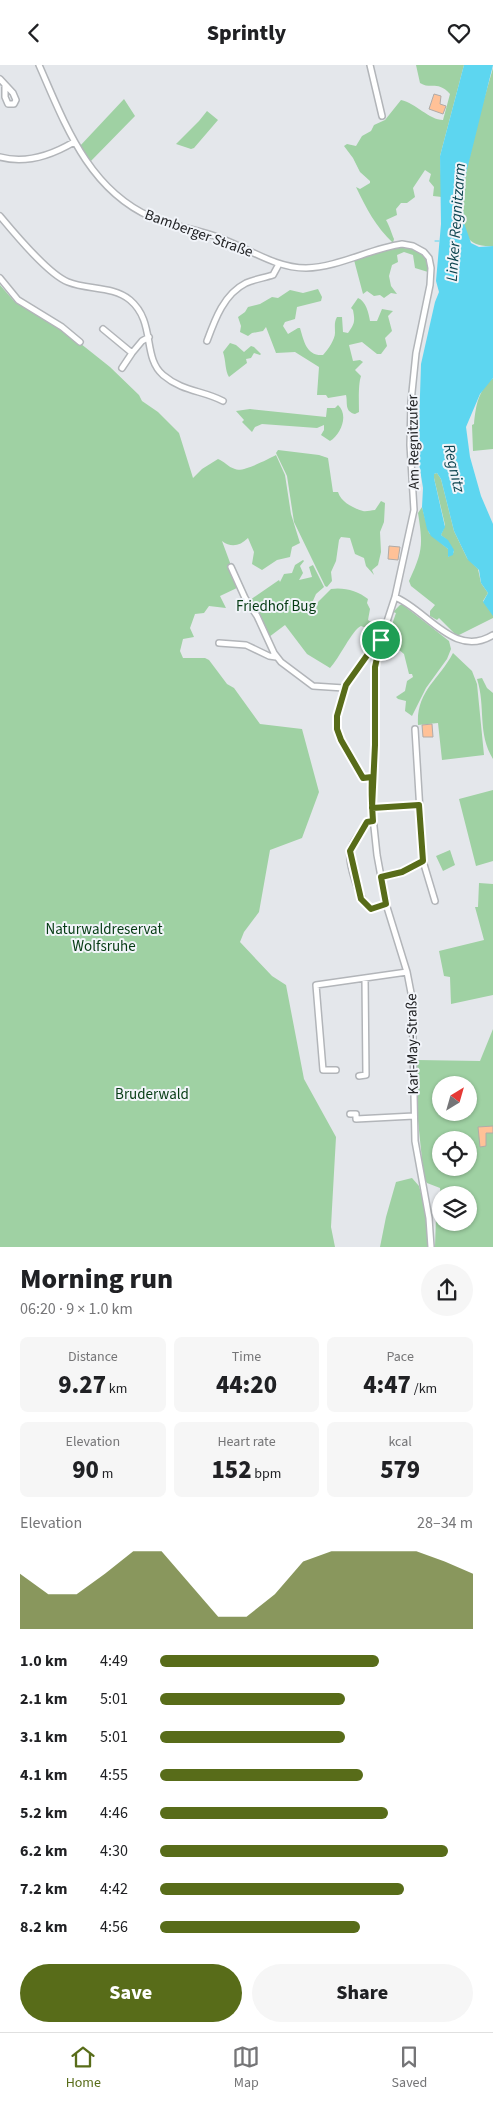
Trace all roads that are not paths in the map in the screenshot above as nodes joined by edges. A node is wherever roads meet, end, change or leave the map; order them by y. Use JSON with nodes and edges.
{"nodes":[{"id":1,"x":39,"y":65,"type":"edge"},
{"id":2,"x":370,"y":65,"type":"edge"},
{"id":3,"x":0,"y":79,"type":"edge"},
{"id":4,"x":5,"y":85,"type":"dead end"},
{"id":5,"x":382,"y":116,"type":"dead end"},
{"id":6,"x":74,"y":142,"type":"junction"},
{"id":7,"x":0,"y":157,"type":"edge"},
{"id":8,"x":0,"y":216,"type":"edge"},
{"id":9,"x":428,"y":258,"type":"joint"},
{"id":10,"x":279,"y":264,"type":"junction"},
{"id":11,"x":0,"y":278,"type":"edge"},
{"id":12,"x":103,"y":329,"type":"dead end"},
{"id":13,"x":148,"y":337,"type":"junction"},
{"id":14,"x":207,"y":341,"type":"dead end"},
{"id":15,"x":80,"y":342,"type":"dead end"},
{"id":16,"x":132,"y":353,"type":"junction"},
{"id":17,"x":122,"y":368,"type":"dead end"},
{"id":18,"x":222,"y":401,"type":"dead end"},
{"id":19,"x":231,"y":567,"type":"dead end"},
{"id":20,"x":395,"y":597,"type":"junction"},
{"id":21,"x":493,"y":635,"type":"edge"},
{"id":22,"x":381,"y":640,"type":"junction"},
{"id":23,"x":219,"y":643,"type":"dead end"},
{"id":24,"x":276,"y":657,"type":"junction"},
{"id":25,"x":344,"y":688,"type":"junction"},
{"id":26,"x":415,"y":729,"type":"dead end"},
{"id":27,"x":372,"y":777,"type":"junction"},
{"id":28,"x":419,"y":805,"type":"junction"},
{"id":29,"x":372,"y":808,"type":"junction"},
{"id":30,"x":373,"y":821,"type":"junction"},
{"id":31,"x":423,"y":861,"type":"junction"},
{"id":32,"x":381,"y":877,"type":"junction"},
{"id":33,"x":435,"y":901,"type":"dead end"},
{"id":34,"x":386,"y":904,"type":"junction"},
{"id":35,"x":407,"y":972,"type":"junction"},
{"id":36,"x":365,"y":978,"type":"junction"},
{"id":37,"x":336,"y":1070,"type":"dead end"},
{"id":38,"x":359,"y":1076,"type":"dead end"},
{"id":39,"x":350,"y":1114,"type":"dead end"},
{"id":40,"x":414,"y":1116,"type":"junction"},
{"id":41,"x":431,"y":1247,"type":"edge"}],
"edges":[{"from":1,"to":6,"type":"street","name":"Bamberger Straße"},
{"from":2,"to":5,"type":"street"},
{"from":3,"to":4,"type":"street"},
{"from":6,"to":7,"type":"street"},
{"from":6,"to":10,"type":"street","name":"Bamberger Straße"},
{"from":8,"to":13,"type":"street"},
{"from":9,"to":10,"type":"street","name":"Bamberger Straße"},
{"from":9,"to":20,"type":"street","name":"Am Regnitzufer"},
{"from":10,"to":14,"type":"street"},
{"from":11,"to":15,"type":"street"},
{"from":12,"to":16,"type":"street"},
{"from":13,"to":16,"type":"street"},
{"from":13,"to":18,"type":"street"},
{"from":16,"to":17,"type":"street"},
{"from":19,"to":24,"type":"street"},
{"from":20,"to":21,"type":"street"},
{"from":20,"to":22,"type":"street","name":"Am Regnitzufer"},
{"from":22,"to":25,"type":"street"},
{"from":22,"to":27,"type":"street","name":"Am Regnitzufer"},
{"from":23,"to":24,"type":"street"},
{"from":24,"to":25,"type":"street"},
{"from":25,"to":27,"type":"street"},
{"from":26,"to":28,"type":"street"},
{"from":27,"to":29,"type":"street","name":"Karl-May-Straße"},
{"from":28,"to":29,"type":"street"},
{"from":28,"to":31,"type":"street"},
{"from":29,"to":30,"type":"street","name":"Karl-May-Straße"},
{"from":30,"to":32,"type":"street","name":"Karl-May-Straße"},
{"from":30,"to":34,"type":"street"},
{"from":31,"to":32,"type":"street"},
{"from":31,"to":33,"type":"street"},
{"from":32,"to":34,"type":"street","name":"Karl-May-Straße"},
{"from":34,"to":35,"type":"street","name":"Karl-May-Straße"},
{"from":35,"to":36,"type":"street"},
{"from":35,"to":40,"type":"street","name":"Karl-May-Straße"},
{"from":36,"to":37,"type":"street"},
{"from":36,"to":38,"type":"street"},
{"from":39,"to":40,"type":"street","name":"Karl-May-Straße"},
{"from":40,"to":41,"type":"street","name":"Karl-May-Straße"}]}
